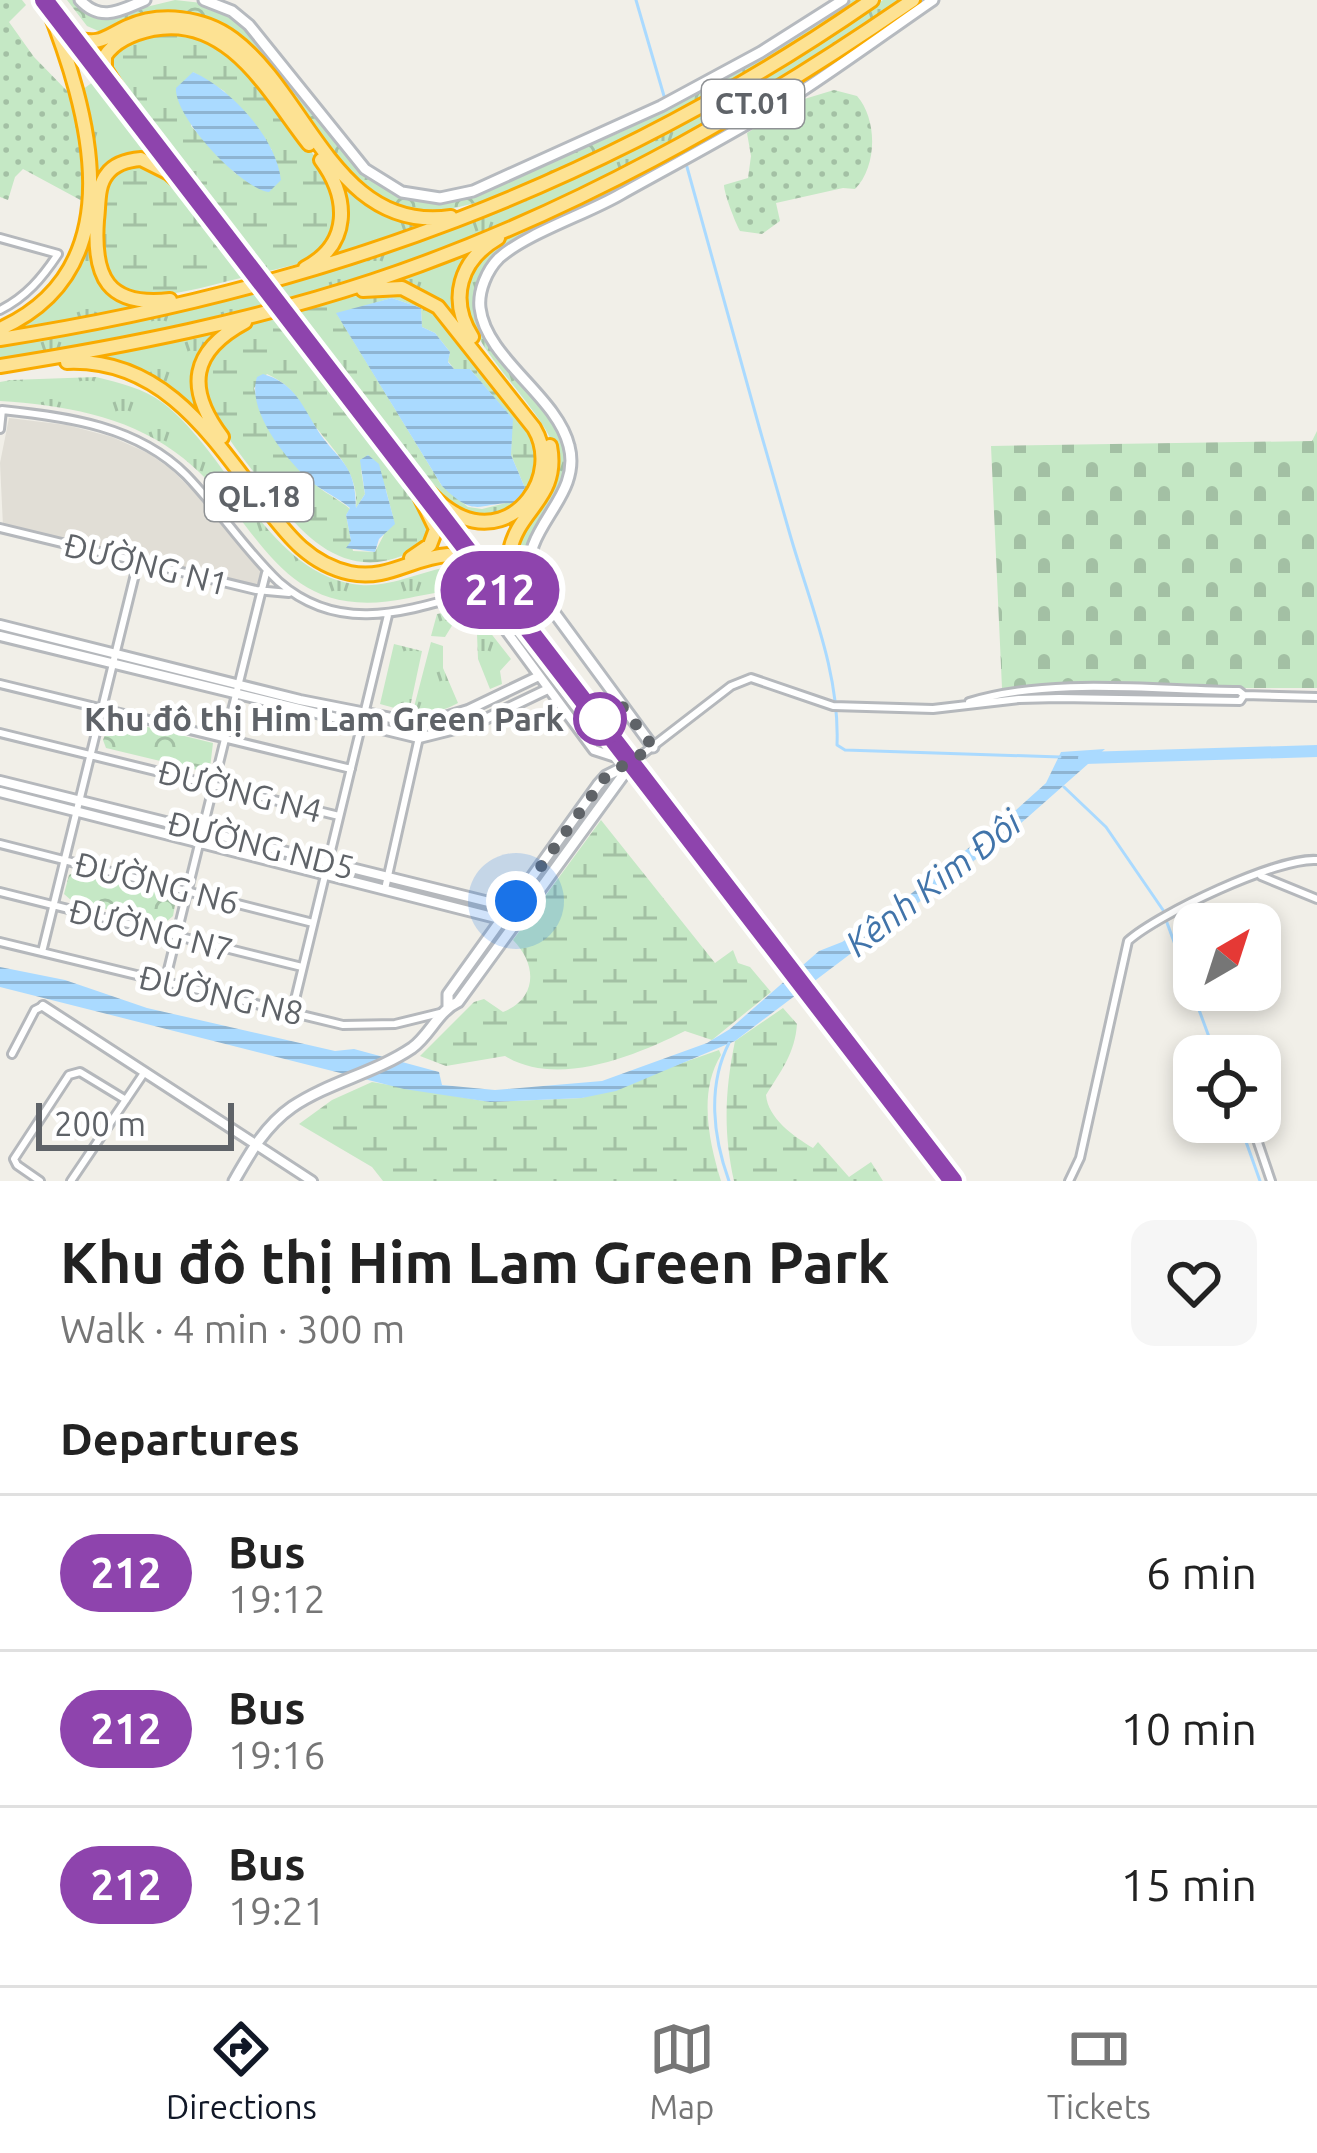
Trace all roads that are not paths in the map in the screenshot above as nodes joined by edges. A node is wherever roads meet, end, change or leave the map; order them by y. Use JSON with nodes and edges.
{"nodes":[{"id":1,"x":80,"y":0,"type":"edge"},
{"id":2,"x":145,"y":0,"type":"edge"},
{"id":3,"x":204,"y":0,"type":"edge"},
{"id":4,"x":843,"y":0,"type":"edge"},
{"id":5,"x":872,"y":0,"type":"edge"},
{"id":6,"x":913,"y":0,"type":"edge"},
{"id":7,"x":933,"y":0,"type":"edge"},
{"id":8,"x":45,"y":1,"type":"edge"},
{"id":9,"x":76,"y":38,"type":"junction"},
{"id":10,"x":136,"y":118,"type":"junction"},
{"id":11,"x":608,"y":154,"type":"junction"},
{"id":12,"x":194,"y":194,"type":"junction"},
{"id":13,"x":584,"y":194,"type":"junction"},
{"id":14,"x":0,"y":238,"type":"edge"},
{"id":15,"x":251,"y":288,"type":"junction"},
{"id":16,"x":230,"y":292,"type":"junction"},
{"id":17,"x":292,"y":305,"type":"junction"},
{"id":18,"x":0,"y":310,"type":"edge"},
{"id":19,"x":263,"y":313,"type":"junction"},
{"id":20,"x":0,"y":329,"type":"edge"},
{"id":21,"x":0,"y":339,"type":"edge"},
{"id":22,"x":0,"y":369,"type":"edge"},
{"id":23,"x":2,"y":410,"type":"edge"},
{"id":24,"x":0,"y":429,"type":"edge"},
{"id":25,"x":398,"y":461,"type":"junction"},
{"id":26,"x":409,"y":476,"type":"junction"},
{"id":27,"x":0,"y":528,"type":"edge"},
{"id":28,"x":440,"y":556,"type":"junction"},
{"id":29,"x":138,"y":562,"type":"junction"},
{"id":30,"x":262,"y":566,"type":"junction"},
{"id":31,"x":478,"y":591,"type":"junction"},
{"id":32,"x":263,"y":592,"type":"junction"},
{"id":33,"x":293,"y":594,"type":"junction"},
{"id":34,"x":516,"y":610,"type":"junction"},
{"id":35,"x":388,"y":616,"type":"junction"},
{"id":36,"x":0,"y":625,"type":"edge"},
{"id":37,"x":0,"y":636,"type":"edge"},
{"id":38,"x":44,"y":641,"type":"junction"},
{"id":39,"x":114,"y":658,"type":"junction"},
{"id":40,"x":539,"y":676,"type":"junction"},
{"id":41,"x":0,"y":684,"type":"edge"},
{"id":42,"x":237,"y":689,"type":"junction"},
{"id":43,"x":548,"y":689,"type":"junction"},
{"id":44,"x":1317,"y":697,"type":"edge"},
{"id":45,"x":299,"y":704,"type":"junction"},
{"id":46,"x":102,"y":707,"type":"junction"},
{"id":47,"x":468,"y":710,"type":"junction"},
{"id":48,"x":364,"y":714,"type":"junction"},
{"id":49,"x":422,"y":724,"type":"junction"},
{"id":50,"x":475,"y":724,"type":"junction"},
{"id":51,"x":361,"y":726,"type":"junction"},
{"id":52,"x":0,"y":733,"type":"edge"},
{"id":53,"x":225,"y":738,"type":"junction"},
{"id":54,"x":422,"y":739,"type":"junction"},
{"id":55,"x":653,"y":747,"type":"junction"},
{"id":56,"x":92,"y":754,"type":"junction"},
{"id":57,"x":632,"y":763,"type":"junction"},
{"id":58,"x":351,"y":769,"type":"junction"},
{"id":59,"x":0,"y":781,"type":"edge"},
{"id":60,"x":214,"y":784,"type":"junction"},
{"id":61,"x":0,"y":793,"type":"edge"},
{"id":62,"x":80,"y":801,"type":"junction"},
{"id":63,"x":77,"y":813,"type":"junction"},
{"id":64,"x":339,"y":816,"type":"junction"},
{"id":65,"x":203,"y":831,"type":"junction"},
{"id":66,"x":200,"y":843,"type":"junction"},
{"id":67,"x":0,"y":844,"type":"edge"},
{"id":68,"x":64,"y":860,"type":"junction"},
{"id":69,"x":1317,"y":860,"type":"edge"},
{"id":70,"x":328,"y":862,"type":"junction"},
{"id":71,"x":325,"y":874,"type":"junction"},
{"id":72,"x":1261,"y":875,"type":"junction"},
{"id":73,"x":388,"y":876,"type":"junction"},
{"id":74,"x":385,"y":889,"type":"junction"},
{"id":75,"x":189,"y":890,"type":"junction"},
{"id":76,"x":0,"y":892,"type":"edge"},
{"id":77,"x":1317,"y":898,"type":"edge"},
{"id":78,"x":53,"y":906,"type":"junction"},
{"id":79,"x":506,"y":914,"type":"junction"},
{"id":80,"x":516,"y":922,"type":"junction"},
{"id":81,"x":313,"y":923,"type":"junction"},
{"id":82,"x":177,"y":936,"type":"junction"},
{"id":83,"x":0,"y":942,"type":"edge"},
{"id":84,"x":42,"y":952,"type":"junction"},
{"id":85,"x":302,"y":967,"type":"junction"},
{"id":86,"x":165,"y":982,"type":"junction"},
{"id":87,"x":43,"y":1006,"type":"joint"},
{"id":88,"x":446,"y":1009,"type":"junction"},
{"id":89,"x":292,"y":1012,"type":"junction"},
{"id":90,"x":12,"y":1054,"type":"dead end"},
{"id":91,"x":144,"y":1072,"type":"junction"},
{"id":92,"x":126,"y":1100,"type":"junction"},
{"id":93,"x":1258,"y":1143,"type":"edge"},
{"id":94,"x":255,"y":1144,"type":"junction"},
{"id":95,"x":40,"y":1181,"type":"edge"},
{"id":96,"x":71,"y":1181,"type":"edge"},
{"id":97,"x":234,"y":1181,"type":"edge"},
{"id":98,"x":312,"y":1181,"type":"edge"},
{"id":99,"x":952,"y":1181,"type":"edge"},
{"id":100,"x":1069,"y":1181,"type":"edge"},
{"id":101,"x":1271,"y":1181,"type":"edge"}],
"edges":[{"from":1,"to":2,"type":"main road"},
{"from":3,"to":4,"type":"main road"},
{"from":5,"to":11,"type":"highway","number":"CT.01"},
{"from":6,"to":13,"type":"highway","number":"CT.01"},
{"from":7,"to":55,"type":"main road"},
{"from":8,"to":9,"type":"main road"},
{"from":8,"to":20,"type":"highway"},
{"from":9,"to":10,"type":"highway"},
{"from":9,"to":11,"type":"highway"},
{"from":10,"to":12,"type":"highway"},
{"from":10,"to":15,"type":"highway"},
{"from":11,"to":15,"type":"highway","number":"CT.01"},
{"from":12,"to":16,"type":"highway"},
{"from":12,"to":25,"type":"highway","bridge":true},
{"from":13,"to":17,"type":"highway","number":"CT.01"},
{"from":13,"to":34,"type":"highway"},
{"from":14,"to":18,"type":"street"},
{"from":15,"to":16,"type":"highway","number":"CT.01"},
{"from":16,"to":21,"type":"highway","number":"CT.01"},
{"from":17,"to":19,"type":"highway","number":"CT.01"},
{"from":17,"to":25,"type":"highway"},
{"from":19,"to":22,"type":"highway","number":"CT.01"},
{"from":19,"to":26,"type":"highway"},
{"from":22,"to":28,"type":"highway","number":"QL.18"},
{"from":23,"to":24,"type":"street"},
{"from":23,"to":30,"type":"street"},
{"from":25,"to":26,"type":"highway"},
{"from":26,"to":34,"type":"highway"},
{"from":27,"to":29,"type":"street","name":"ĐƯỜNG N1"},
{"from":28,"to":31,"type":"street"},
{"from":28,"to":34,"type":"highway"},
{"from":29,"to":32,"type":"street","name":"ĐƯỜNG N1"},
{"from":29,"to":39,"type":"street"},
{"from":30,"to":32,"type":"street"},
{"from":30,"to":33,"type":"street"},
{"from":31,"to":35,"type":"street"},
{"from":31,"to":40,"type":"street"},
{"from":32,"to":33,"type":"street","name":"ĐƯỜNG N1"},
{"from":32,"to":42,"type":"street"},
{"from":33,"to":35,"type":"street"},
{"from":34,"to":57,"type":"highway"},
{"from":35,"to":48,"type":"street"},
{"from":36,"to":38,"type":"street"},
{"from":37,"to":38,"type":"street"},
{"from":38,"to":39,"type":"street"},
{"from":39,"to":42,"type":"street"},
{"from":39,"to":46,"type":"street"},
{"from":40,"to":43,"type":"street"},
{"from":40,"to":47,"type":"street"},
{"from":41,"to":46,"type":"street"},
{"from":42,"to":45,"type":"street"},
{"from":42,"to":53,"type":"street"},
{"from":43,"to":50,"type":"street"},
{"from":43,"to":57,"type":"street"},
{"from":44,"to":55,"type":"street"},
{"from":45,"to":48,"type":"street"},
{"from":45,"to":51,"type":"street"},
{"from":46,"to":53,"type":"street"},
{"from":46,"to":56,"type":"street"},
{"from":47,"to":49,"type":"street"},
{"from":47,"to":50,"type":"street"},
{"from":48,"to":49,"type":"street"},
{"from":48,"to":51,"type":"street"},
{"from":49,"to":54,"type":"street"},
{"from":50,"to":54,"type":"street"},
{"from":51,"to":54,"type":"street"},
{"from":51,"to":58,"type":"street"},
{"from":52,"to":56,"type":"street","name":"ĐƯỜNG N4"},
{"from":53,"to":58,"type":"street"},
{"from":53,"to":60,"type":"street"},
{"from":54,"to":73,"type":"street"},
{"from":55,"to":57,"type":"street"},
{"from":56,"to":60,"type":"street","name":"ĐƯỜNG N4"},
{"from":56,"to":62,"type":"street"},
{"from":57,"to":79,"type":"main road"},
{"from":57,"to":80,"type":"main road"},
{"from":57,"to":99,"type":"highway"},
{"from":58,"to":64,"type":"street"},
{"from":59,"to":62,"type":"street","name":"ĐƯỜNG ND5"},
{"from":60,"to":64,"type":"street","name":"ĐƯỜNG N4"},
{"from":60,"to":65,"type":"street"},
{"from":61,"to":63,"type":"street","name":"ĐƯỜNG ND5"},
{"from":62,"to":63,"type":"street"},
{"from":62,"to":65,"type":"street","name":"ĐƯỜNG ND5"},
{"from":63,"to":66,"type":"street","name":"ĐƯỜNG ND5"},
{"from":63,"to":68,"type":"street"},
{"from":64,"to":70,"type":"street"},
{"from":65,"to":66,"type":"street"},
{"from":65,"to":70,"type":"street","name":"ĐƯỜNG ND5"},
{"from":66,"to":71,"type":"street","name":"ĐƯỜNG ND5"},
{"from":66,"to":75,"type":"street"},
{"from":67,"to":68,"type":"street","name":"ĐƯỜNG N6"},
{"from":68,"to":75,"type":"street","name":"ĐƯỜNG N6"},
{"from":68,"to":78,"type":"street"},
{"from":69,"to":72,"type":"street"},
{"from":70,"to":71,"type":"street"},
{"from":70,"to":73,"type":"street","name":"ĐƯỜNG ND5"},
{"from":71,"to":74,"type":"street","name":"ĐƯỜNG ND5"},
{"from":71,"to":81,"type":"street"},
{"from":72,"to":77,"type":"street"},
{"from":72,"to":100,"type":"street"},
{"from":73,"to":74,"type":"street"},
{"from":73,"to":79,"type":"street","name":"ĐƯỜNG ND5"},
{"from":74,"to":79,"type":"street","name":"ĐƯỜNG ND5"},
{"from":75,"to":81,"type":"street","name":"ĐƯỜNG N6"},
{"from":75,"to":82,"type":"street"},
{"from":76,"to":78,"type":"street","name":"ĐƯỜNG N7"},
{"from":78,"to":82,"type":"street","name":"ĐƯỜNG N7"},
{"from":78,"to":84,"type":"street"},
{"from":79,"to":80,"type":"street","name":"ĐƯỜNG ND5"},
{"from":79,"to":88,"type":"main road"},
{"from":80,"to":88,"type":"main road"},
{"from":81,"to":85,"type":"street"},
{"from":82,"to":85,"type":"street","name":"ĐƯỜNG N7"},
{"from":82,"to":86,"type":"street"},
{"from":83,"to":84,"type":"street","name":"ĐƯỜNG N8"},
{"from":84,"to":86,"type":"street","name":"ĐƯỜNG N8"},
{"from":85,"to":89,"type":"street"},
{"from":86,"to":89,"type":"street","name":"ĐƯỜNG N8"},
{"from":87,"to":90,"type":"street"},
{"from":87,"to":91,"type":"street"},
{"from":88,"to":89,"type":"street","name":"ĐƯỜNG N8"},
{"from":88,"to":94,"type":"main road"},
{"from":91,"to":92,"type":"street"},
{"from":91,"to":94,"type":"street"},
{"from":92,"to":95,"type":"street"},
{"from":92,"to":96,"type":"street"},
{"from":93,"to":101,"type":"street"},
{"from":94,"to":97,"type":"main road"},
{"from":94,"to":98,"type":"street"}]}
